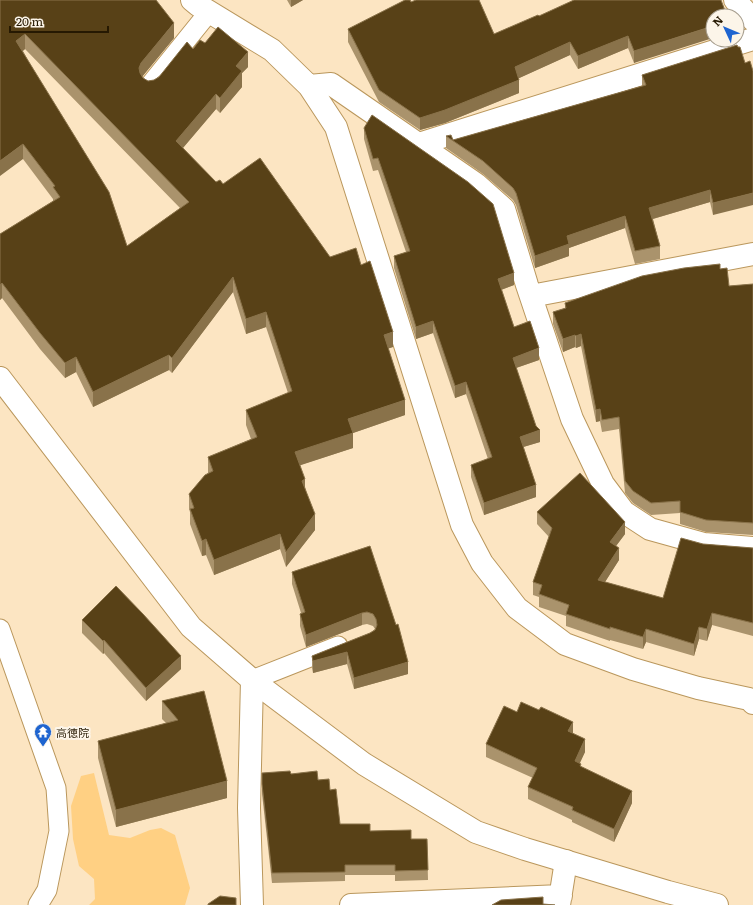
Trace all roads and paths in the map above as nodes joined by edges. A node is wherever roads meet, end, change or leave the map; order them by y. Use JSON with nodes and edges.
{"nodes":[{"id":1,"x":192,"y":0,"type":"edge"},
{"id":2,"x":735,"y":0,"type":"edge"},
{"id":3,"x":210,"y":12,"type":"junction"},
{"id":4,"x":753,"y":20,"type":"edge"},
{"id":5,"x":753,"y":39,"type":"edge"},
{"id":6,"x":150,"y":85,"type":"edge"},
{"id":7,"x":309,"y":86,"type":"junction"},
{"id":8,"x":419,"y":144,"type":"junction"},
{"id":9,"x":753,"y":254,"type":"edge"},
{"id":10,"x":531,"y":296,"type":"junction"},
{"id":11,"x":0,"y":378,"type":"edge"},
{"id":12,"x":753,"y":548,"type":"edge"},
{"id":13,"x":0,"y":629,"type":"edge"},
{"id":14,"x":352,"y":641,"type":"edge"},
{"id":15,"x":252,"y":680,"type":"junction"},
{"id":16,"x":752,"y":701,"type":"edge"},
{"id":17,"x":566,"y":861,"type":"junction"},
{"id":18,"x":560,"y":900,"type":"edge"},
{"id":19,"x":38,"y":905,"type":"edge"},
{"id":20,"x":252,"y":905,"type":"edge"},
{"id":21,"x":351,"y":905,"type":"edge"},
{"id":22,"x":717,"y":905,"type":"edge"}],
"edges":[{"from":1,"to":3,"type":"street"},
{"from":2,"to":4,"type":"street"},
{"from":3,"to":6,"type":"lane"},
{"from":3,"to":7,"type":"street"},
{"from":5,"to":8,"type":"street"},
{"from":7,"to":8,"type":"street"},
{"from":7,"to":16,"type":"street"},
{"from":8,"to":10,"type":"street"},
{"from":9,"to":10,"type":"street"},
{"from":10,"to":12,"type":"street"},
{"from":11,"to":15,"type":"street"},
{"from":13,"to":19,"type":"lane"},
{"from":14,"to":15,"type":"lane"},
{"from":15,"to":17,"type":"street"},
{"from":15,"to":20,"type":"street"},
{"from":17,"to":18,"type":"street"},
{"from":17,"to":22,"type":"street"},
{"from":18,"to":21,"type":"street"}]}
